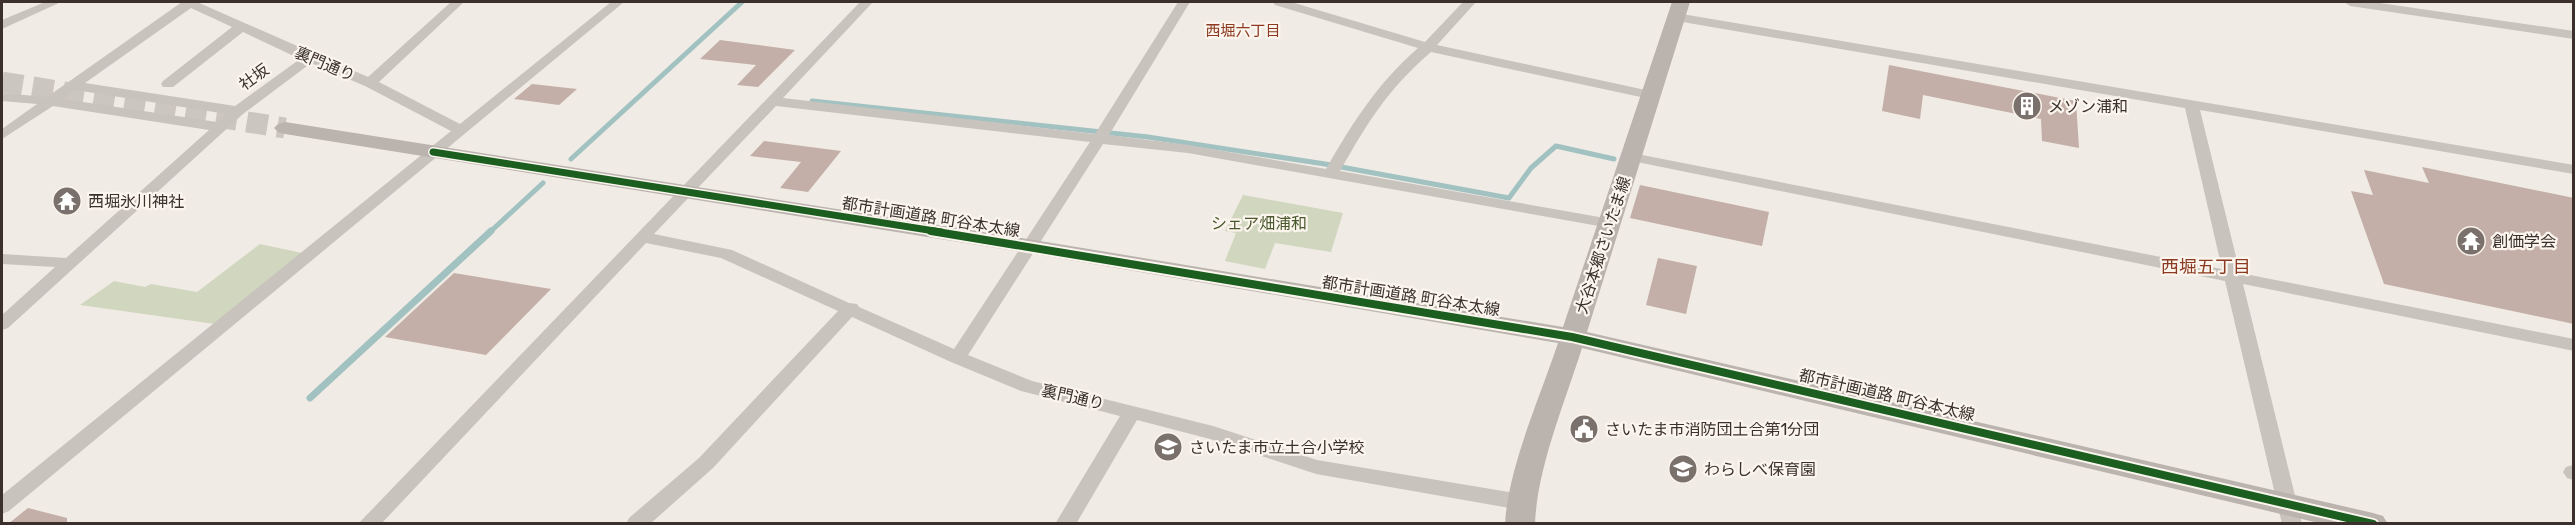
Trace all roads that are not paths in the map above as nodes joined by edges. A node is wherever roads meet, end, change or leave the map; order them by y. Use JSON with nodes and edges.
{"nodes":[{"id":1,"x":55,"y":2,"type":"edge"},
{"id":2,"x":190,"y":2,"type":"edge"},
{"id":3,"x":458,"y":2,"type":"edge"},
{"id":4,"x":618,"y":2,"type":"edge"},
{"id":5,"x":867,"y":2,"type":"edge"},
{"id":6,"x":1184,"y":2,"type":"edge"},
{"id":7,"x":1279,"y":2,"type":"edge"},
{"id":8,"x":1470,"y":2,"type":"edge"},
{"id":9,"x":2350,"y":2,"type":"edge"},
{"id":10,"x":1678,"y":6,"type":"edge"},
{"id":11,"x":2404,"y":6,"type":"edge"},
{"id":12,"x":2,"y":25,"type":"edge"},
{"id":13,"x":242,"y":26,"type":"junction"},
{"id":14,"x":2574,"y":35,"type":"edge"},
{"id":15,"x":1428,"y":47,"type":"junction"},
{"id":16,"x":310,"y":58,"type":"junction"},
{"id":17,"x":370,"y":83,"type":"junction"},
{"id":18,"x":168,"y":84,"type":"dead end"},
{"id":19,"x":72,"y":85,"type":"junction"},
{"id":20,"x":1650,"y":95,"type":"junction"},
{"id":21,"x":2,"y":97,"type":"edge"},
{"id":22,"x":50,"y":101,"type":"junction"},
{"id":23,"x":772,"y":101,"type":"junction"},
{"id":24,"x":2191,"y":104,"type":"junction"},
{"id":25,"x":238,"y":111,"type":"junction"},
{"id":26,"x":220,"y":127,"type":"junction"},
{"id":27,"x":285,"y":128,"type":"tunnel mouth"},
{"id":28,"x":459,"y":131,"type":"junction"},
{"id":29,"x":2,"y":135,"type":"edge"},
{"id":30,"x":1100,"y":135,"type":"junction"},
{"id":31,"x":433,"y":152,"type":"junction"},
{"id":32,"x":1632,"y":157,"type":"junction"},
{"id":33,"x":1333,"y":169,"type":"junction"},
{"id":34,"x":2574,"y":170,"type":"edge"},
{"id":35,"x":686,"y":192,"type":"junction"},
{"id":36,"x":1610,"y":223,"type":"junction"},
{"id":37,"x":642,"y":237,"type":"junction"},
{"id":38,"x":1027,"y":246,"type":"junction"},
{"id":39,"x":2,"y":260,"type":"edge"},
{"id":40,"x":68,"y":263,"type":"junction"},
{"id":41,"x":2232,"y":276,"type":"junction"},
{"id":42,"x":851,"y":308,"type":"junction"},
{"id":43,"x":2,"y":324,"type":"edge"},
{"id":44,"x":1572,"y":337,"type":"junction"},
{"id":45,"x":2574,"y":345,"type":"edge"},
{"id":46,"x":957,"y":358,"type":"junction"},
{"id":47,"x":1132,"y":411,"type":"junction"},
{"id":48,"x":2,"y":506,"type":"edge"},
{"id":49,"x":1520,"y":513,"type":"edge"},
{"id":50,"x":2290,"y":514,"type":"edge"},
{"id":51,"x":368,"y":524,"type":"edge"},
{"id":52,"x":636,"y":524,"type":"edge"},
{"id":53,"x":1065,"y":524,"type":"edge"},
{"id":54,"x":2373,"y":524,"type":"edge"}],
"edges":[{"from":1,"to":12,"type":"street"},
{"from":2,"to":13,"type":"street","name":"裏門通り"},
{"from":2,"to":19,"type":"street"},
{"from":3,"to":17,"type":"street"},
{"from":4,"to":28,"type":"street"},
{"from":5,"to":23,"type":"street"},
{"from":6,"to":30,"type":"street"},
{"from":7,"to":15,"type":"street"},
{"from":8,"to":15,"type":"street"},
{"from":9,"to":11,"type":"street"},
{"from":10,"to":20,"type":"street","name":"大谷本郷さいたま線"},
{"from":10,"to":24,"type":"street"},
{"from":11,"to":14,"type":"street"},
{"from":13,"to":16,"type":"street","name":"裏門通り"},
{"from":13,"to":18,"type":"street"},
{"from":15,"to":20,"type":"street"},
{"from":15,"to":33,"type":"street"},
{"from":16,"to":17,"type":"street","name":"裏門通り"},
{"from":16,"to":25,"type":"street","name":"社坂"},
{"from":17,"to":28,"type":"street","name":"裏門通り"},
{"from":19,"to":22,"type":"street"},
{"from":19,"to":25,"type":"street"},
{"from":20,"to":32,"type":"street","name":"大谷本郷さいたま線"},
{"from":21,"to":22,"type":"street"},
{"from":22,"to":26,"type":"street"},
{"from":22,"to":29,"type":"street"},
{"from":23,"to":30,"type":"street"},
{"from":23,"to":35,"type":"street"},
{"from":24,"to":34,"type":"street"},
{"from":24,"to":41,"type":"street"},
{"from":25,"to":26,"type":"street","name":"社坂"},
{"from":26,"to":40,"type":"street","name":"社坂"},
{"from":27,"to":31,"type":"street","name":"都市計画道路 町谷本太線"},
{"from":28,"to":31,"type":"street"},
{"from":30,"to":33,"type":"street"},
{"from":30,"to":38,"type":"street"},
{"from":31,"to":35,"type":"street","name":"都市計画道路 町谷本太線"},
{"from":31,"to":48,"type":"street"},
{"from":32,"to":36,"type":"street","name":"大谷本郷さいたま線"},
{"from":32,"to":41,"type":"street"},
{"from":33,"to":36,"type":"street"},
{"from":35,"to":37,"type":"street"},
{"from":35,"to":38,"type":"street","name":"都市計画道路 町谷本太線"},
{"from":36,"to":44,"type":"street","name":"大谷本郷さいたま線"},
{"from":37,"to":42,"type":"street","name":"裏門通り"},
{"from":37,"to":51,"type":"street"},
{"from":38,"to":44,"type":"street","name":"都市計画道路 町谷本太線"},
{"from":38,"to":46,"type":"street"},
{"from":39,"to":40,"type":"street"},
{"from":40,"to":43,"type":"street","name":"社坂"},
{"from":41,"to":45,"type":"street"},
{"from":41,"to":50,"type":"street"},
{"from":42,"to":46,"type":"street","name":"裏門通り"},
{"from":42,"to":52,"type":"street"},
{"from":44,"to":49,"type":"street","name":"大谷本郷さいたま線"},
{"from":44,"to":50,"type":"street","name":"都市計画道路 町谷本太線"},
{"from":46,"to":47,"type":"street","name":"裏門通り"},
{"from":47,"to":49,"type":"street","name":"裏門通り"},
{"from":47,"to":53,"type":"street"},
{"from":50,"to":54,"type":"street","name":"都市計画道路 町谷本太線"}]}
